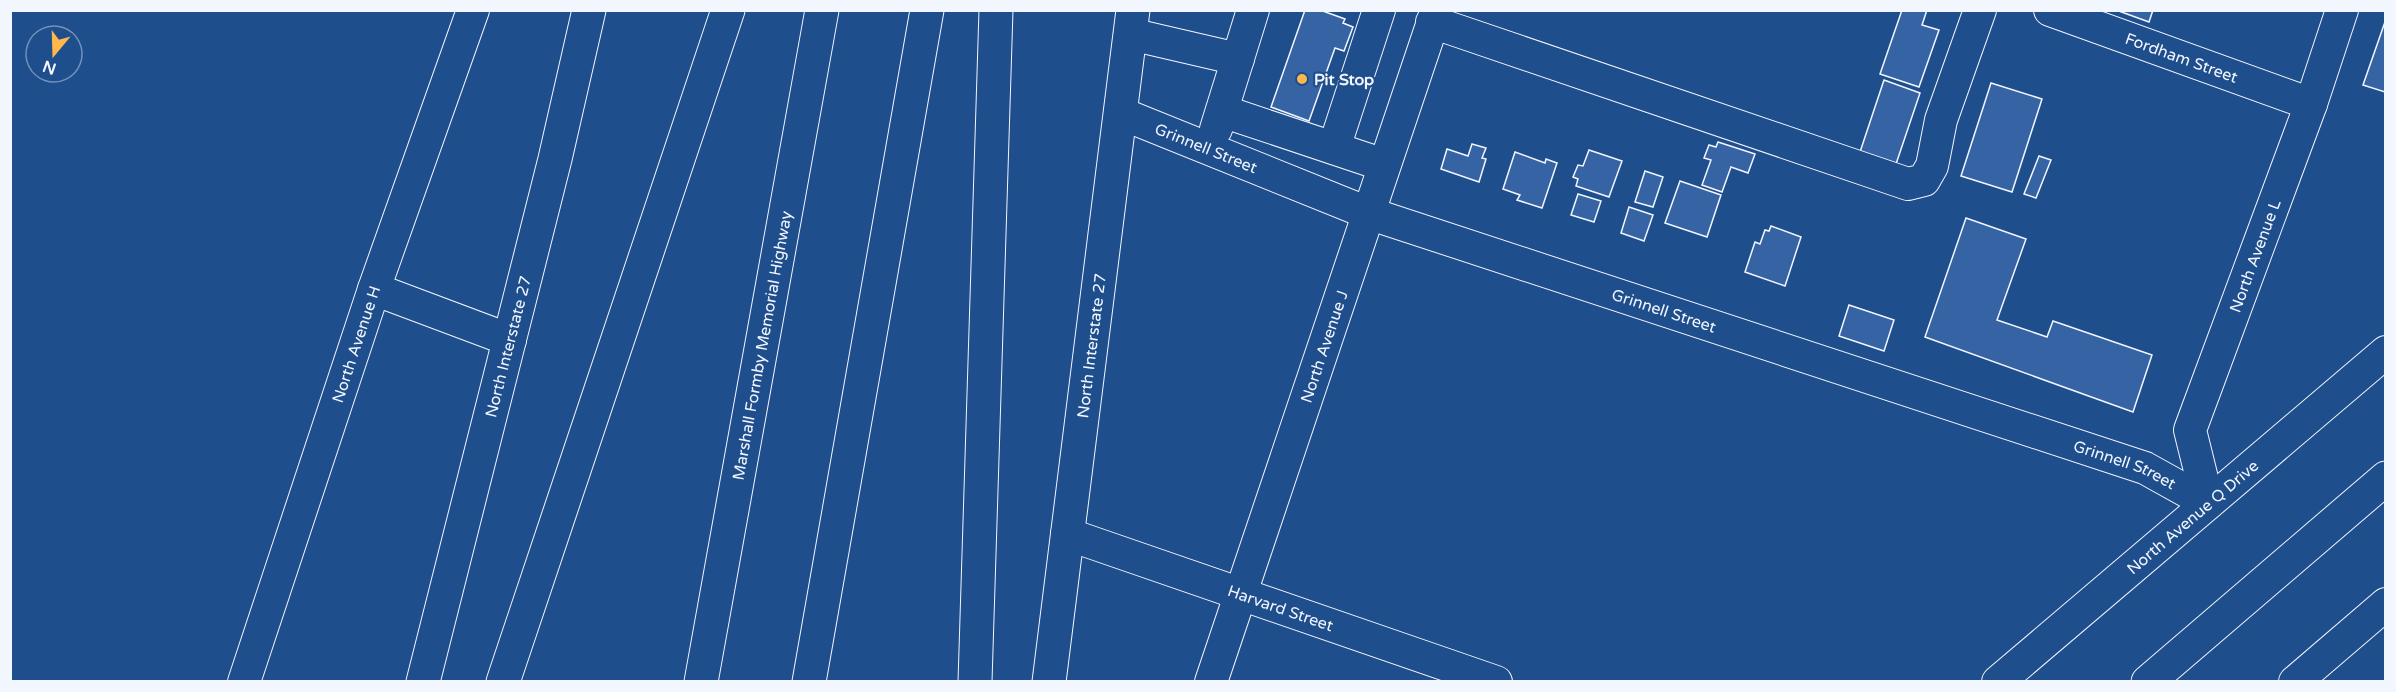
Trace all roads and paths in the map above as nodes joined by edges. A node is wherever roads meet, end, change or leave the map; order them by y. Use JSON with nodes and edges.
{"nodes":[{"id":1,"x":472,"y":10,"type":"edge"},
{"id":2,"x":589,"y":10,"type":"edge"},
{"id":3,"x":728,"y":10,"type":"edge"},
{"id":4,"x":822,"y":10,"type":"edge"},
{"id":5,"x":927,"y":10,"type":"edge"},
{"id":6,"x":996,"y":10,"type":"edge"},
{"id":7,"x":1253,"y":10,"type":"edge"},
{"id":8,"x":1379,"y":10,"type":"edge"},
{"id":9,"x":1980,"y":10,"type":"edge"},
{"id":10,"x":2050,"y":10,"type":"edge"},
{"id":11,"x":2342,"y":10,"type":"edge"},
{"id":12,"x":1435,"y":14,"type":"edge"},
{"id":13,"x":1131,"y":22,"type":"edge"},
{"id":14,"x":1238,"y":60,"type":"junction"},
{"id":15,"x":2311,"y":104,"type":"junction"},
{"id":16,"x":1222,"y":111,"type":"junction"},
{"id":17,"x":1120,"y":113,"type":"junction"},
{"id":18,"x":1334,"y":148,"type":"junction"},
{"id":19,"x":1209,"y":150,"type":"junction"},
{"id":20,"x":1384,"y":165,"type":"junction"},
{"id":21,"x":1368,"y":213,"type":"junction"},
{"id":22,"x":374,"y":289,"type":"junction"},
{"id":23,"x":510,"y":340,"type":"junction"},
{"id":24,"x":2385,"y":352,"type":"edge"},
{"id":25,"x":2385,"y":478,"type":"edge"},
{"id":26,"x":2208,"y":503,"type":"junction"},
{"id":27,"x":1066,"y":534,"type":"junction"},
{"id":28,"x":1242,"y":594,"type":"junction"},
{"id":29,"x":2385,"y":604,"type":"edge"},
{"id":30,"x":244,"y":681,"type":"edge"},
{"id":31,"x":423,"y":681,"type":"edge"},
{"id":32,"x":503,"y":681,"type":"edge"},
{"id":33,"x":701,"y":681,"type":"edge"},
{"id":34,"x":809,"y":681,"type":"edge"},
{"id":35,"x":975,"y":681,"type":"edge"},
{"id":36,"x":1049,"y":681,"type":"edge"},
{"id":37,"x":1211,"y":681,"type":"edge"},
{"id":38,"x":1496,"y":681,"type":"edge"},
{"id":39,"x":1998,"y":681,"type":"edge"},
{"id":40,"x":2148,"y":681,"type":"edge"},
{"id":41,"x":2295,"y":681,"type":"edge"}],
"edges":[{"from":1,"to":22,"type":"street","name":"North Avenue H"},
{"from":2,"to":23,"type":"main road","name":"North Interstate 27"},
{"from":3,"to":32,"type":"main road"},
{"from":4,"to":33,"type":"main road","name":"Marshall Formby Memorial Highway"},
{"from":5,"to":34,"type":"main road"},
{"from":6,"to":35,"type":"main road"},
{"from":7,"to":14,"type":"street"},
{"from":8,"to":18,"type":"street"},
{"from":9,"to":12,"type":"street"},
{"from":10,"to":15,"type":"street","name":"Fordham Street"},
{"from":11,"to":15,"type":"street","name":"North Avenue L"},
{"from":12,"to":20,"type":"street","name":"North Avenue J"},
{"from":13,"to":14,"type":"street"},
{"from":13,"to":17,"type":"main road","name":"North Interstate 27"},
{"from":14,"to":16,"type":"street"},
{"from":15,"to":26,"type":"street","name":"North Avenue L"},
{"from":16,"to":18,"type":"street"},
{"from":16,"to":19,"type":"street"},
{"from":17,"to":19,"type":"street","name":"Grinnell Street"},
{"from":17,"to":27,"type":"main road","name":"North Interstate 27"},
{"from":18,"to":20,"type":"street"},
{"from":19,"to":21,"type":"street","name":"Grinnell Street"},
{"from":20,"to":21,"type":"street","name":"North Avenue J"},
{"from":21,"to":26,"type":"street","name":"Grinnell Street"},
{"from":21,"to":28,"type":"street","name":"North Avenue J"},
{"from":22,"to":23,"type":"street"},
{"from":22,"to":30,"type":"street","name":"North Avenue H"},
{"from":23,"to":31,"type":"main road","name":"North Interstate 27"},
{"from":24,"to":26,"type":"street","name":"North Avenue Q Drive"},
{"from":25,"to":40,"type":"main road"},
{"from":26,"to":39,"type":"street","name":"North Avenue Q Drive"},
{"from":27,"to":28,"type":"street","name":"Harvard Street"},
{"from":27,"to":36,"type":"main road","name":"North Interstate 27"},
{"from":28,"to":37,"type":"street","name":"North Avenue J"},
{"from":28,"to":38,"type":"street","name":"Harvard Street"},
{"from":29,"to":41,"type":"street"}]}
